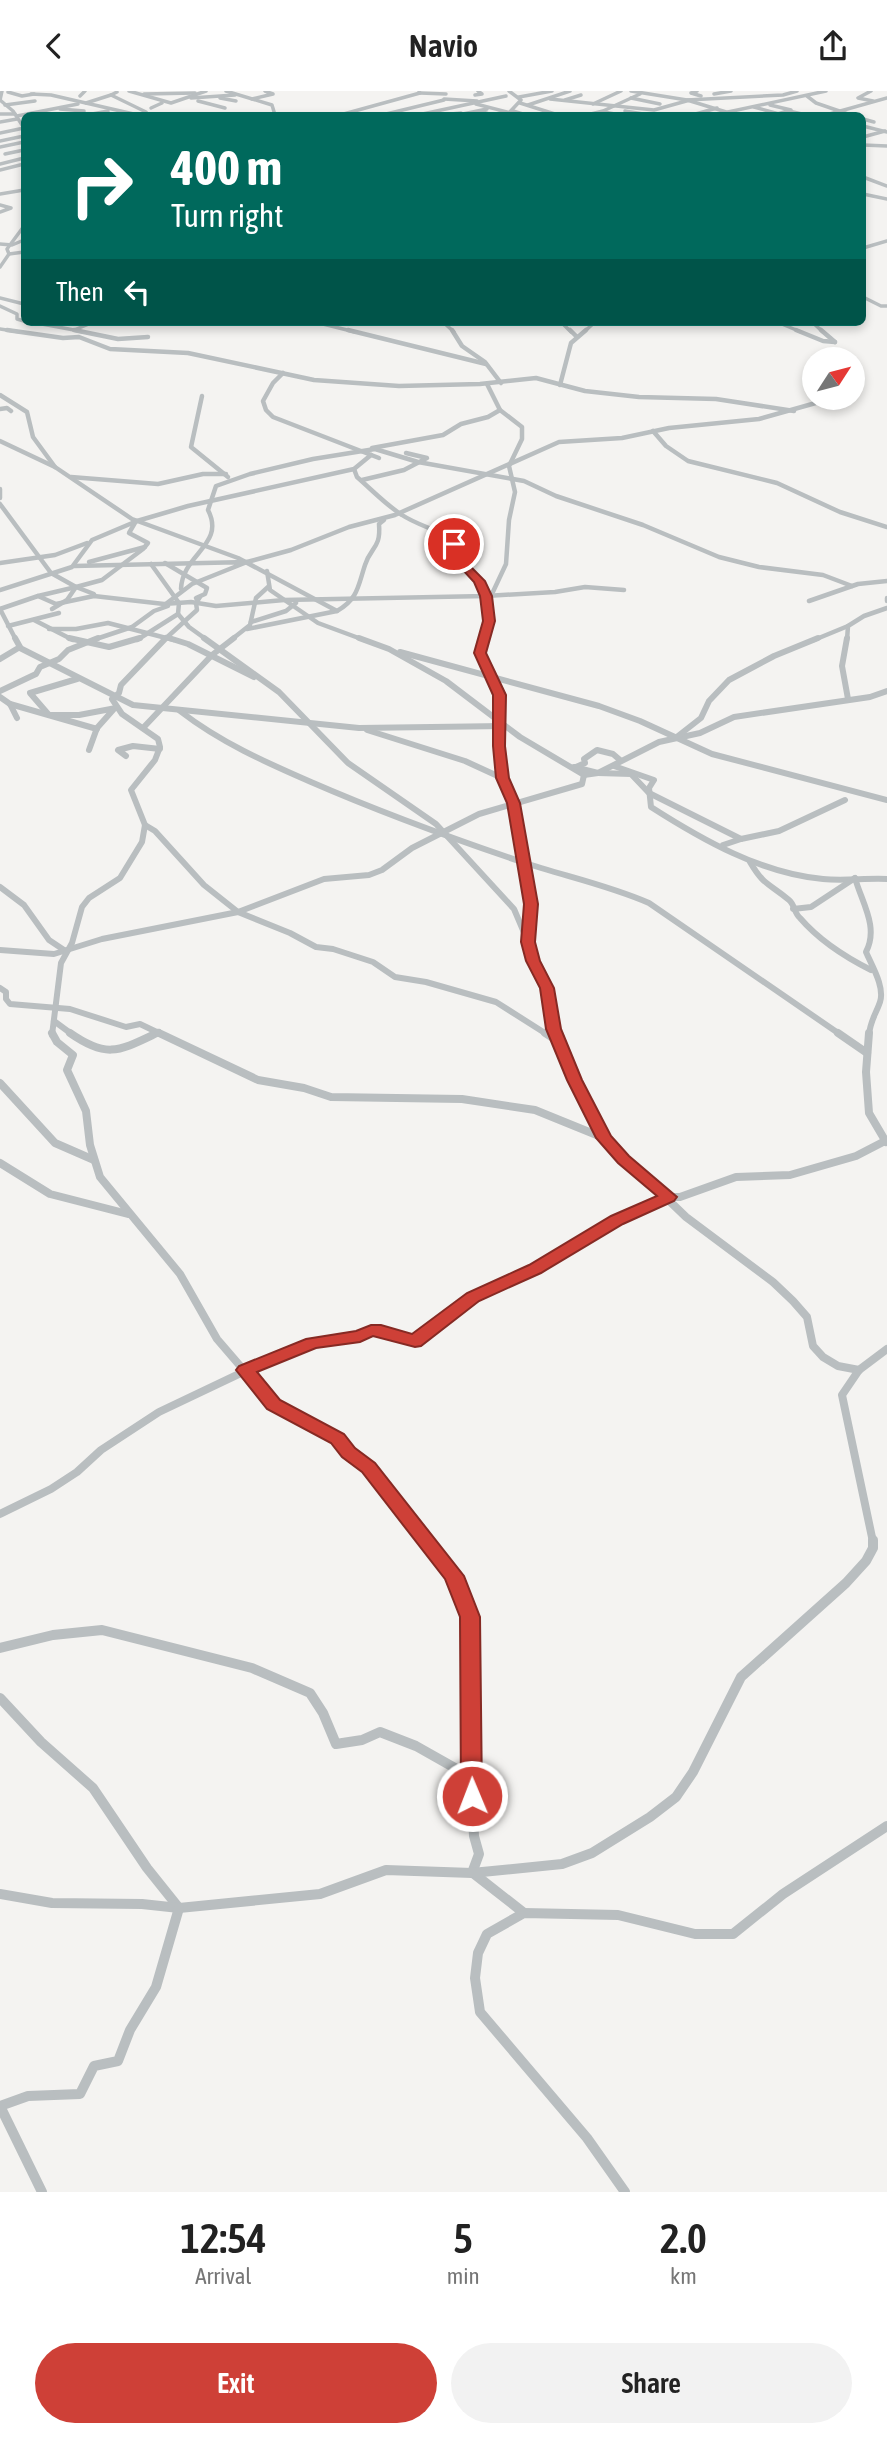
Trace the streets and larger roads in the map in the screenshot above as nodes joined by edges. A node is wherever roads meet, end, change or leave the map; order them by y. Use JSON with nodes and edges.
{"nodes":[{"id":1,"x":53,"y":91,"type":"edge"},
{"id":2,"x":85,"y":91,"type":"edge"},
{"id":3,"x":104,"y":91,"type":"edge"},
{"id":4,"x":130,"y":91,"type":"edge"},
{"id":5,"x":206,"y":91,"type":"edge"},
{"id":6,"x":226,"y":91,"type":"edge"},
{"id":7,"x":265,"y":91,"type":"edge"},
{"id":8,"x":417,"y":91,"type":"edge"},
{"id":9,"x":438,"y":91,"type":"edge"},
{"id":10,"x":509,"y":91,"type":"edge"},
{"id":11,"x":548,"y":91,"type":"edge"},
{"id":12,"x":570,"y":91,"type":"edge"},
{"id":13,"x":621,"y":91,"type":"edge"},
{"id":14,"x":631,"y":91,"type":"edge"},
{"id":15,"x":697,"y":91,"type":"edge"},
{"id":16,"x":731,"y":91,"type":"edge"},
{"id":17,"x":781,"y":91,"type":"edge"},
{"id":18,"x":797,"y":91,"type":"edge"},
{"id":19,"x":826,"y":91,"type":"edge"},
{"id":20,"x":6,"y":92,"type":"edge"},
{"id":21,"x":117,"y":92,"type":"edge"},
{"id":22,"x":140,"y":92,"type":"edge"},
{"id":23,"x":642,"y":92,"type":"edge"},
{"id":24,"x":870,"y":92,"type":"edge"},
{"id":25,"x":196,"y":93,"type":"junction"},
{"id":26,"x":238,"y":93,"type":"edge"},
{"id":27,"x":611,"y":93,"type":"edge"},
{"id":28,"x":791,"y":93,"type":"junction"},
{"id":29,"x":31,"y":94,"type":"junction"},
{"id":30,"x":247,"y":94,"type":"dead end"},
{"id":31,"x":478,"y":94,"type":"edge"},
{"id":32,"x":111,"y":95,"type":"junction"},
{"id":33,"x":447,"y":95,"type":"edge"},
{"id":34,"x":581,"y":95,"type":"dead end"},
{"id":35,"x":764,"y":95,"type":"junction"},
{"id":36,"x":80,"y":96,"type":"dead end"},
{"id":37,"x":506,"y":96,"type":"dead end"},
{"id":38,"x":701,"y":96,"type":"junction"},
{"id":39,"x":807,"y":96,"type":"junction"},
{"id":40,"x":887,"y":96,"type":"edge"},
{"id":41,"x":519,"y":97,"type":"junction"},
{"id":42,"x":735,"y":97,"type":"junction"},
{"id":43,"x":92,"y":98,"type":"dead end"},
{"id":44,"x":187,"y":98,"type":"junction"},
{"id":45,"x":220,"y":98,"type":"junction"},
{"id":46,"x":631,"y":98,"type":"junction"},
{"id":47,"x":677,"y":98,"type":"junction"},
{"id":48,"x":153,"y":99,"type":"junction"},
{"id":49,"x":550,"y":99,"type":"junction"},
{"id":50,"x":0,"y":100,"type":"edge"},
{"id":51,"x":69,"y":100,"type":"junction"},
{"id":52,"x":99,"y":100,"type":"junction"},
{"id":53,"x":252,"y":100,"type":"junction"},
{"id":54,"x":484,"y":100,"type":"junction"},
{"id":55,"x":688,"y":100,"type":"junction"},
{"id":56,"x":782,"y":100,"type":"junction"},
{"id":57,"x":36,"y":101,"type":"dead end"},
{"id":58,"x":236,"y":101,"type":"dead end"},
{"id":59,"x":397,"y":101,"type":"junction"},
{"id":60,"x":561,"y":101,"type":"junction"},
{"id":61,"x":877,"y":102,"type":"junction"},
{"id":62,"x":59,"y":103,"type":"dead end"},
{"id":63,"x":430,"y":103,"type":"junction"},
{"id":64,"x":520,"y":103,"type":"junction"},
{"id":65,"x":660,"y":103,"type":"junction"},
{"id":66,"x":766,"y":103,"type":"junction"},
{"id":67,"x":80,"y":104,"type":"junction"},
{"id":68,"x":475,"y":104,"type":"junction"},
{"id":69,"x":528,"y":104,"type":"junction"},
{"id":70,"x":593,"y":104,"type":"junction"},
{"id":71,"x":616,"y":105,"type":"junction"},
{"id":72,"x":760,"y":105,"type":"junction"},
{"id":73,"x":800,"y":105,"type":"dead end"},
{"id":74,"x":440,"y":106,"type":"junction"},
{"id":75,"x":753,"y":107,"type":"junction"},
{"id":76,"x":3,"y":108,"type":"edge"},
{"id":77,"x":57,"y":108,"type":"junction"},
{"id":78,"x":102,"y":108,"type":"junction"},
{"id":79,"x":151,"y":108,"type":"dead end"},
{"id":80,"x":225,"y":108,"type":"dead end"},
{"id":81,"x":491,"y":108,"type":"junction"},
{"id":82,"x":718,"y":108,"type":"junction"},
{"id":83,"x":451,"y":109,"type":"junction"},
{"id":84,"x":112,"y":110,"type":"junction"},
{"id":85,"x":360,"y":110,"type":"junction"},
{"id":86,"x":433,"y":110,"type":"junction"},
{"id":87,"x":479,"y":110,"type":"junction"},
{"id":88,"x":603,"y":111,"type":"junction"},
{"id":89,"x":625,"y":111,"type":"dead end"},
{"id":90,"x":788,"y":111,"type":"joint"},
{"id":91,"x":36,"y":112,"type":"edge"},
{"id":92,"x":80,"y":112,"type":"edge"},
{"id":93,"x":89,"y":112,"type":"edge"},
{"id":94,"x":95,"y":112,"type":"edge"},
{"id":95,"x":121,"y":112,"type":"edge"},
{"id":96,"x":146,"y":112,"type":"edge"},
{"id":97,"x":276,"y":112,"type":"edge"},
{"id":98,"x":352,"y":112,"type":"edge"},
{"id":99,"x":368,"y":112,"type":"edge"},
{"id":100,"x":392,"y":112,"type":"edge"},
{"id":101,"x":427,"y":112,"type":"edge"},
{"id":102,"x":458,"y":112,"type":"edge"},
{"id":103,"x":470,"y":112,"type":"edge"},
{"id":104,"x":484,"y":112,"type":"edge"},
{"id":105,"x":505,"y":112,"type":"edge"},
{"id":106,"x":510,"y":112,"type":"edge"},
{"id":107,"x":550,"y":112,"type":"edge"},
{"id":108,"x":599,"y":112,"type":"edge"},
{"id":109,"x":607,"y":112,"type":"edge"},
{"id":110,"x":632,"y":112,"type":"edge"},
{"id":111,"x":645,"y":112,"type":"edge"},
{"id":112,"x":650,"y":112,"type":"edge"},
{"id":113,"x":652,"y":112,"type":"edge"},
{"id":114,"x":703,"y":112,"type":"edge"},
{"id":115,"x":728,"y":112,"type":"joint"},
{"id":116,"x":772,"y":112,"type":"edge"},
{"id":117,"x":792,"y":112,"type":"edge"},
{"id":118,"x":839,"y":112,"type":"joint"},
{"id":119,"x":21,"y":115,"type":"edge"},
{"id":120,"x":16,"y":116,"type":"junction"},
{"id":121,"x":866,"y":120,"type":"edge"},
{"id":122,"x":0,"y":122,"type":"edge"},
{"id":123,"x":874,"y":122,"type":"dead end"},
{"id":124,"x":21,"y":124,"type":"edge"},
{"id":125,"x":866,"y":127,"type":"edge"},
{"id":126,"x":21,"y":129,"type":"edge"},
{"id":127,"x":1,"y":132,"type":"edge"},
{"id":128,"x":886,"y":132,"type":"edge"},
{"id":129,"x":866,"y":136,"type":"edge"},
{"id":130,"x":21,"y":138,"type":"edge"},
{"id":131,"x":0,"y":141,"type":"edge"},
{"id":132,"x":21,"y":143,"type":"edge"},
{"id":133,"x":866,"y":145,"type":"edge"},
{"id":134,"x":887,"y":146,"type":"edge"},
{"id":135,"x":0,"y":147,"type":"edge"},
{"id":136,"x":21,"y":151,"type":"edge"},
{"id":137,"x":5,"y":154,"type":"dead end"},
{"id":138,"x":21,"y":159,"type":"edge"},
{"id":139,"x":1,"y":163,"type":"edge"},
{"id":140,"x":21,"y":165,"type":"edge"},
{"id":141,"x":0,"y":170,"type":"edge"},
{"id":142,"x":866,"y":178,"type":"edge"},
{"id":143,"x":887,"y":186,"type":"edge"},
{"id":144,"x":21,"y":190,"type":"edge"},
{"id":145,"x":0,"y":194,"type":"edge"},
{"id":146,"x":866,"y":194,"type":"edge"},
{"id":147,"x":887,"y":198,"type":"edge"},
{"id":148,"x":0,"y":205,"type":"edge"},
{"id":149,"x":0,"y":212,"type":"edge"},
{"id":150,"x":21,"y":232,"type":"edge"},
{"id":151,"x":21,"y":241,"type":"edge"},
{"id":152,"x":887,"y":241,"type":"edge"},
{"id":153,"x":0,"y":244,"type":"edge"},
{"id":154,"x":12,"y":245,"type":"junction"},
{"id":155,"x":866,"y":247,"type":"edge"},
{"id":156,"x":0,"y":251,"type":"edge"},
{"id":157,"x":8,"y":252,"type":"junction"},
{"id":158,"x":21,"y":252,"type":"edge"},
{"id":159,"x":0,"y":266,"type":"edge"},
{"id":160,"x":0,"y":298,"type":"edge"},
{"id":161,"x":866,"y":298,"type":"edge"},
{"id":162,"x":21,"y":303,"type":"edge"},
{"id":163,"x":0,"y":306,"type":"edge"},
{"id":164,"x":887,"y":306,"type":"edge"},
{"id":165,"x":21,"y":312,"type":"edge"},
{"id":166,"x":17,"y":314,"type":"junction"},
{"id":167,"x":21,"y":320,"type":"edge"},
{"id":168,"x":54,"y":326,"type":"edge"},
{"id":169,"x":84,"y":326,"type":"edge"},
{"id":170,"x":331,"y":326,"type":"edge"},
{"id":171,"x":447,"y":326,"type":"edge"},
{"id":172,"x":565,"y":326,"type":"edge"},
{"id":173,"x":590,"y":326,"type":"edge"},
{"id":174,"x":786,"y":326,"type":"edge"},
{"id":175,"x":817,"y":326,"type":"edge"},
{"id":176,"x":0,"y":330,"type":"edge"},
{"id":177,"x":74,"y":330,"type":"junction"},
{"id":178,"x":148,"y":337,"type":"dead end"},
{"id":179,"x":577,"y":337,"type":"junction"},
{"id":180,"x":486,"y":364,"type":"junction"},
{"id":181,"x":283,"y":373,"type":"junction"},
{"id":182,"x":501,"y":383,"type":"junction"},
{"id":183,"x":487,"y":384,"type":"junction"},
{"id":184,"x":560,"y":386,"type":"junction"},
{"id":185,"x":0,"y":395,"type":"edge"},
{"id":186,"x":202,"y":396,"type":"dead end"},
{"id":187,"x":802,"y":408,"type":"edge"},
{"id":188,"x":0,"y":409,"type":"edge"},
{"id":189,"x":500,"y":410,"type":"junction"},
{"id":190,"x":10,"y":411,"type":"dead end"},
{"id":191,"x":794,"y":411,"type":"junction"},
{"id":192,"x":653,"y":431,"type":"junction"},
{"id":193,"x":0,"y":441,"type":"edge"},
{"id":194,"x":363,"y":450,"type":"junction"},
{"id":195,"x":370,"y":452,"type":"junction"},
{"id":196,"x":392,"y":452,"type":"junction"},
{"id":197,"x":379,"y":459,"type":"dead end"},
{"id":198,"x":418,"y":462,"type":"junction"},
{"id":199,"x":509,"y":466,"type":"junction"},
{"id":200,"x":55,"y":467,"type":"junction"},
{"id":201,"x":354,"y":469,"type":"junction"},
{"id":202,"x":226,"y":474,"type":"junction"},
{"id":203,"x":487,"y":474,"type":"junction"},
{"id":204,"x":68,"y":477,"type":"junction"},
{"id":205,"x":512,"y":479,"type":"junction"},
{"id":206,"x":231,"y":480,"type":"junction"},
{"id":207,"x":362,"y":481,"type":"junction"},
{"id":208,"x":0,"y":489,"type":"edge"},
{"id":209,"x":0,"y":498,"type":"edge"},
{"id":210,"x":209,"y":501,"type":"junction"},
{"id":211,"x":0,"y":504,"type":"edge"},
{"id":212,"x":400,"y":512,"type":"junction"},
{"id":213,"x":388,"y":517,"type":"junction"},
{"id":214,"x":137,"y":521,"type":"junction"},
{"id":215,"x":887,"y":527,"type":"edge"},
{"id":216,"x":89,"y":542,"type":"junction"},
{"id":217,"x":205,"y":545,"type":"junction"},
{"id":218,"x":145,"y":547,"type":"junction"},
{"id":219,"x":40,"y":559,"type":"junction"},
{"id":220,"x":247,"y":562,"type":"junction"},
{"id":221,"x":0,"y":563,"type":"edge"},
{"id":222,"x":165,"y":563,"type":"junction"},
{"id":223,"x":187,"y":563,"type":"junction"},
{"id":224,"x":124,"y":564,"type":"junction"},
{"id":225,"x":151,"y":564,"type":"junction"},
{"id":226,"x":76,"y":566,"type":"junction"},
{"id":227,"x":267,"y":571,"type":"junction"},
{"id":228,"x":183,"y":574,"type":"junction"},
{"id":229,"x":53,"y":575,"type":"junction"},
{"id":230,"x":197,"y":581,"type":"junction"},
{"id":231,"x":887,"y":581,"type":"edge"},
{"id":232,"x":852,"y":586,"type":"junction"},
{"id":233,"x":76,"y":587,"type":"junction"},
{"id":234,"x":268,"y":587,"type":"junction"},
{"id":235,"x":181,"y":589,"type":"junction"},
{"id":236,"x":0,"y":590,"type":"edge"},
{"id":237,"x":624,"y":590,"type":"dead end"},
{"id":238,"x":38,"y":596,"type":"junction"},
{"id":239,"x":174,"y":596,"type":"junction"},
{"id":240,"x":103,"y":597,"type":"junction"},
{"id":241,"x":488,"y":598,"type":"junction"},
{"id":242,"x":198,"y":600,"type":"junction"},
{"id":243,"x":284,"y":600,"type":"junction"},
{"id":244,"x":310,"y":600,"type":"junction"},
{"id":245,"x":318,"y":600,"type":"junction"},
{"id":246,"x":351,"y":600,"type":"junction"},
{"id":247,"x":809,"y":601,"type":"dead end"},
{"id":248,"x":62,"y":602,"type":"junction"},
{"id":249,"x":254,"y":602,"type":"junction"},
{"id":250,"x":181,"y":603,"type":"junction"},
{"id":251,"x":164,"y":604,"type":"junction"},
{"id":252,"x":292,"y":604,"type":"junction"},
{"id":253,"x":0,"y":609,"type":"edge"},
{"id":254,"x":52,"y":609,"type":"dead end"},
{"id":255,"x":886,"y":609,"type":"edge"},
{"id":256,"x":337,"y":611,"type":"junction"},
{"id":257,"x":59,"y":613,"type":"dead end"},
{"id":258,"x":180,"y":616,"type":"junction"},
{"id":259,"x":309,"y":616,"type":"junction"},
{"id":260,"x":34,"y":620,"type":"junction"},
{"id":261,"x":251,"y":622,"type":"junction"},
{"id":262,"x":8,"y":626,"type":"junction"},
{"id":263,"x":848,"y":626,"type":"junction"},
{"id":264,"x":132,"y":627,"type":"junction"},
{"id":265,"x":49,"y":629,"type":"junction"},
{"id":266,"x":247,"y":629,"type":"junction"},
{"id":267,"x":150,"y":632,"type":"junction"},
{"id":268,"x":168,"y":637,"type":"junction"},
{"id":269,"x":83,"y":643,"type":"junction"},
{"id":270,"x":20,"y":649,"type":"junction"},
{"id":271,"x":219,"y":649,"type":"junction"},
{"id":272,"x":389,"y":649,"type":"junction"},
{"id":273,"x":212,"y":655,"type":"junction"},
{"id":274,"x":1,"y":658,"type":"edge"},
{"id":275,"x":44,"y":664,"type":"junction"},
{"id":276,"x":491,"y":675,"type":"junction"},
{"id":277,"x":77,"y":679,"type":"junction"},
{"id":278,"x":261,"y":680,"type":"junction"},
{"id":279,"x":0,"y":691,"type":"edge"},
{"id":280,"x":887,"y":691,"type":"edge"},
{"id":281,"x":0,"y":697,"type":"edge"},
{"id":282,"x":113,"y":697,"type":"junction"},
{"id":283,"x":848,"y":699,"type":"junction"},
{"id":284,"x":10,"y":704,"type":"junction"},
{"id":285,"x":116,"y":708,"type":"junction"},
{"id":286,"x":161,"y":709,"type":"junction"},
{"id":287,"x":180,"y":711,"type":"junction"},
{"id":288,"x":49,"y":715,"type":"junction"},
{"id":289,"x":17,"y":717,"type":"dead end"},
{"id":290,"x":312,"y":725,"type":"junction"},
{"id":291,"x":502,"y":725,"type":"junction"},
{"id":292,"x":143,"y":728,"type":"junction"},
{"id":293,"x":359,"y":728,"type":"junction"},
{"id":294,"x":96,"y":729,"type":"junction"},
{"id":295,"x":674,"y":737,"type":"junction"},
{"id":296,"x":133,"y":746,"type":"junction"},
{"id":297,"x":160,"y":749,"type":"junction"},
{"id":298,"x":89,"y":750,"type":"dead end"},
{"id":299,"x":112,"y":750,"type":"dead end"},
{"id":300,"x":126,"y":756,"type":"dead end"},
{"id":301,"x":620,"y":761,"type":"junction"},
{"id":302,"x":614,"y":766,"type":"junction"},
{"id":303,"x":573,"y":767,"type":"junction"},
{"id":304,"x":598,"y":773,"type":"junction"},
{"id":305,"x":584,"y":775,"type":"junction"},
{"id":306,"x":631,"y":775,"type":"junction"},
{"id":307,"x":502,"y":778,"type":"junction"},
{"id":308,"x":649,"y":793,"type":"junction"},
{"id":309,"x":845,"y":800,"type":"dead end"},
{"id":310,"x":887,"y":800,"type":"edge"},
{"id":311,"x":513,"y":803,"type":"junction"},
{"id":312,"x":145,"y":824,"type":"junction"},
{"id":313,"x":443,"y":833,"type":"junction"},
{"id":314,"x":741,"y":839,"type":"junction"},
{"id":315,"x":723,"y":845,"type":"junction"},
{"id":316,"x":749,"y":860,"type":"junction"},
{"id":317,"x":523,"y":862,"type":"junction"},
{"id":318,"x":855,"y":878,"type":"junction"},
{"id":319,"x":887,"y":879,"type":"edge"},
{"id":320,"x":0,"y":887,"type":"edge"},
{"id":321,"x":793,"y":909,"type":"junction"},
{"id":322,"x":238,"y":912,"type":"junction"},
{"id":323,"x":528,"y":942,"type":"junction"},
{"id":324,"x":0,"y":950,"type":"edge"},
{"id":325,"x":68,"y":950,"type":"junction"},
{"id":326,"x":874,"y":972,"type":"junction"},
{"id":327,"x":0,"y":988,"type":"edge"},
{"id":328,"x":55,"y":1006,"type":"junction"},
{"id":329,"x":54,"y":1021,"type":"junction"},
{"id":330,"x":159,"y":1032,"type":"junction"},
{"id":331,"x":560,"y":1043,"type":"junction"},
{"id":332,"x":867,"y":1053,"type":"junction"},
{"id":333,"x":0,"y":1083,"type":"edge"},
{"id":334,"x":604,"y":1138,"type":"junction"},
{"id":335,"x":886,"y":1142,"type":"edge"},
{"id":336,"x":94,"y":1160,"type":"junction"},
{"id":337,"x":0,"y":1163,"type":"edge"},
{"id":338,"x":668,"y":1197,"type":"junction"},
{"id":339,"x":128,"y":1214,"type":"junction"},
{"id":340,"x":887,"y":1349,"type":"edge"},
{"id":341,"x":245,"y":1370,"type":"junction"},
{"id":342,"x":859,"y":1370,"type":"junction"},
{"id":343,"x":0,"y":1514,"type":"edge"},
{"id":344,"x":0,"y":1648,"type":"edge"},
{"id":345,"x":0,"y":1698,"type":"edge"},
{"id":346,"x":471,"y":1777,"type":"junction"},
{"id":347,"x":887,"y":1826,"type":"edge"},
{"id":348,"x":472,"y":1873,"type":"junction"},
{"id":349,"x":0,"y":1894,"type":"edge"},
{"id":350,"x":178,"y":1908,"type":"junction"},
{"id":351,"x":524,"y":1913,"type":"junction"},
{"id":352,"x":0,"y":2106,"type":"edge"},
{"id":353,"x":42,"y":2192,"type":"edge"},
{"id":354,"x":625,"y":2192,"type":"edge"}],
"edges":[{"from":1,"to":29,"type":"street"},
{"from":2,"to":36,"type":"street"},
{"from":3,"to":21,"type":"street"},
{"from":4,"to":21,"type":"street"},
{"from":4,"to":22,"type":"street"},
{"from":5,"to":25,"type":"street"},
{"from":6,"to":26,"type":"street"},
{"from":7,"to":53,"type":"street"},
{"from":8,"to":33,"type":"street"},
{"from":8,"to":59,"type":"street"},
{"from":8,"to":59,"type":"street"},
{"from":9,"to":33,"type":"street"},
{"from":10,"to":41,"type":"street"},
{"from":11,"to":41,"type":"street"},
{"from":12,"to":49,"type":"street"},
{"from":13,"to":27,"type":"street"},
{"from":14,"to":23,"type":"street"},
{"from":15,"to":38,"type":"street"},
{"from":16,"to":38,"type":"street"},
{"from":17,"to":28,"type":"street"},
{"from":18,"to":28,"type":"street"},
{"from":19,"to":39,"type":"street"},
{"from":20,"to":29,"type":"street"},
{"from":20,"to":50,"type":"street"},
{"from":21,"to":32,"type":"street"},
{"from":22,"to":25,"type":"street"},
{"from":22,"to":48,"type":"street"},
{"from":23,"to":46,"type":"street"},
{"from":23,"to":47,"type":"street"},
{"from":24,"to":40,"type":"street"},
{"from":24,"to":61,"type":"street"},
{"from":25,"to":44,"type":"street"},
{"from":26,"to":30,"type":"street"},
{"from":26,"to":45,"type":"street"},
{"from":26,"to":53,"type":"street"},
{"from":27,"to":70,"type":"street"},
{"from":28,"to":35,"type":"street"},
{"from":29,"to":51,"type":"street"},
{"from":31,"to":54,"type":"street"},
{"from":32,"to":52,"type":"street"},
{"from":32,"to":96,"type":"street"},
{"from":33,"to":54,"type":"street"},
{"from":33,"to":63,"type":"street"},
{"from":33,"to":74,"type":"street"},
{"from":34,"to":60,"type":"street"},
{"from":35,"to":42,"type":"street"},
{"from":35,"to":56,"type":"street"},
{"from":37,"to":54,"type":"street"},
{"from":38,"to":55,"type":"street"},
{"from":39,"to":56,"type":"street"},
{"from":39,"to":118,"type":"street"},
{"from":40,"to":61,"type":"street"},
{"from":41,"to":64,"type":"street"},
{"from":42,"to":55,"type":"street"},
{"from":42,"to":72,"type":"street"},
{"from":43,"to":52,"type":"street"},
{"from":44,"to":45,"type":"street"},
{"from":44,"to":48,"type":"street"},
{"from":44,"to":80,"type":"street"},
{"from":45,"to":58,"type":"street"},
{"from":46,"to":65,"type":"street"},
{"from":46,"to":71,"type":"street"},
{"from":47,"to":55,"type":"street"},
{"from":47,"to":65,"type":"street"},
{"from":48,"to":79,"type":"street"},
{"from":49,"to":60,"type":"street"},
{"from":49,"to":69,"type":"street"},
{"from":50,"to":76,"type":"street"},
{"from":51,"to":62,"type":"street"},
{"from":51,"to":67,"type":"street"},
{"from":52,"to":67,"type":"street"},
{"from":53,"to":97,"type":"street"},
{"from":54,"to":68,"type":"street"},
{"from":55,"to":82,"type":"street"},
{"from":55,"to":113,"type":"street"},
{"from":56,"to":66,"type":"street"},
{"from":56,"to":73,"type":"street"},
{"from":57,"to":76,"type":"street"},
{"from":59,"to":85,"type":"street"},
{"from":60,"to":70,"type":"street"},
{"from":61,"to":118,"type":"street"},
{"from":63,"to":74,"type":"street"},
{"from":63,"to":100,"type":"street"},
{"from":64,"to":69,"type":"street"},
{"from":64,"to":106,"type":"street"},
{"from":65,"to":112,"type":"street"},
{"from":66,"to":72,"type":"street"},
{"from":66,"to":90,"type":"street"},
{"from":67,"to":77,"type":"street"},
{"from":67,"to":78,"type":"street"},
{"from":68,"to":81,"type":"street"},
{"from":68,"to":83,"type":"street"},
{"from":69,"to":107,"type":"street"},
{"from":70,"to":71,"type":"street"},
{"from":71,"to":88,"type":"street"},
{"from":71,"to":111,"type":"street"},
{"from":72,"to":75,"type":"street"},
{"from":74,"to":83,"type":"street"},
{"from":74,"to":86,"type":"street"},
{"from":75,"to":115,"type":"street"},
{"from":75,"to":116,"type":"street"},
{"from":76,"to":120,"type":"street"},
{"from":76,"to":120,"type":"street"},
{"from":77,"to":91,"type":"street"},
{"from":77,"to":92,"type":"street"},
{"from":78,"to":84,"type":"street"},
{"from":78,"to":93,"type":"street"},
{"from":81,"to":87,"type":"street"},
{"from":81,"to":105,"type":"street"},
{"from":82,"to":114,"type":"street"},
{"from":82,"to":115,"type":"street"},
{"from":83,"to":86,"type":"street"},
{"from":83,"to":102,"type":"street"},
{"from":84,"to":94,"type":"street"},
{"from":84,"to":95,"type":"street"},
{"from":85,"to":98,"type":"street"},
{"from":85,"to":99,"type":"street"},
{"from":86,"to":101,"type":"street"},
{"from":87,"to":103,"type":"street"},
{"from":87,"to":104,"type":"street"},
{"from":88,"to":108,"type":"street"},
{"from":88,"to":109,"type":"street"},
{"from":89,"to":110,"type":"street"},
{"from":90,"to":117,"type":"street"},
{"from":119,"to":120,"type":"street"},
{"from":120,"to":122,"type":"street"},
{"from":120,"to":124,"type":"street"},
{"from":121,"to":123,"type":"street"},
{"from":125,"to":128,"type":"street"},
{"from":126,"to":127,"type":"street"},
{"from":128,"to":129,"type":"street"},
{"from":130,"to":131,"type":"street"},
{"from":132,"to":135,"type":"street"},
{"from":133,"to":134,"type":"street"},
{"from":136,"to":137,"type":"street"},
{"from":138,"to":139,"type":"street"},
{"from":140,"to":141,"type":"street"},
{"from":142,"to":143,"type":"street"},
{"from":144,"to":145,"type":"street"},
{"from":146,"to":147,"type":"street"},
{"from":148,"to":149,"type":"street"},
{"from":150,"to":154,"type":"street"},
{"from":151,"to":154,"type":"street"},
{"from":152,"to":155,"type":"street"},
{"from":153,"to":154,"type":"street"},
{"from":154,"to":157,"type":"street"},
{"from":156,"to":157,"type":"street"},
{"from":157,"to":158,"type":"street"},
{"from":157,"to":159,"type":"street"},
{"from":160,"to":162,"type":"street"},
{"from":161,"to":164,"type":"street"},
{"from":163,"to":166,"type":"street"},
{"from":165,"to":166,"type":"street"},
{"from":166,"to":167,"type":"street"},
{"from":168,"to":177,"type":"street"},
{"from":169,"to":177,"type":"street"},
{"from":170,"to":180,"type":"street"},
{"from":171,"to":180,"type":"street"},
{"from":172,"to":179,"type":"street"},
{"from":173,"to":179,"type":"street"},
{"from":174,"to":175,"type":"street"},
{"from":176,"to":181,"type":"street"},
{"from":177,"to":178,"type":"street"},
{"from":179,"to":184,"type":"street"},
{"from":180,"to":182,"type":"street"},
{"from":181,"to":183,"type":"street"},
{"from":181,"to":194,"type":"street"},
{"from":182,"to":183,"type":"street"},
{"from":182,"to":184,"type":"street"},
{"from":183,"to":189,"type":"street"},
{"from":184,"to":191,"type":"street"},
{"from":185,"to":200,"type":"street"},
{"from":186,"to":202,"type":"street"},
{"from":187,"to":191,"type":"street"},
{"from":188,"to":190,"type":"street"},
{"from":189,"to":195,"type":"street"},
{"from":189,"to":199,"type":"street"},
{"from":191,"to":192,"type":"street"},
{"from":192,"to":199,"type":"street"},
{"from":192,"to":215,"type":"street"},
{"from":193,"to":200,"type":"street"},
{"from":194,"to":195,"type":"street"},
{"from":194,"to":206,"type":"street"},
{"from":195,"to":196,"type":"street"},
{"from":195,"to":197,"type":"street"},
{"from":195,"to":201,"type":"street"},
{"from":196,"to":198,"type":"street"},
{"from":196,"to":198,"type":"street"},
{"from":198,"to":203,"type":"street"},
{"from":198,"to":207,"type":"street"},
{"from":199,"to":203,"type":"street"},
{"from":199,"to":205,"type":"street"},
{"from":200,"to":204,"type":"street"},
{"from":201,"to":207,"type":"street"},
{"from":201,"to":210,"type":"street"},
{"from":202,"to":204,"type":"street"},
{"from":202,"to":206,"type":"street"},
{"from":203,"to":205,"type":"street"},
{"from":203,"to":212,"type":"street"},
{"from":204,"to":214,"type":"street"},
{"from":205,"to":232,"type":"street"},
{"from":205,"to":241,"type":"street"},
{"from":206,"to":210,"type":"street"},
{"from":207,"to":212,"type":"street"},
{"from":208,"to":209,"type":"street"},
{"from":210,"to":214,"type":"street"},
{"from":210,"to":217,"type":"street"},
{"from":211,"to":219,"type":"street"},
{"from":212,"to":213,"type":"street"},
{"from":212,"to":241,"type":"street"},
{"from":213,"to":220,"type":"street"},
{"from":213,"to":246,"type":"street"},
{"from":214,"to":216,"type":"street"},
{"from":214,"to":217,"type":"street"},
{"from":214,"to":218,"type":"street"},
{"from":216,"to":219,"type":"street"},
{"from":216,"to":226,"type":"street"},
{"from":217,"to":220,"type":"street"},
{"from":217,"to":223,"type":"street"},
{"from":218,"to":224,"type":"street"},
{"from":218,"to":226,"type":"street"},
{"from":219,"to":221,"type":"street"},
{"from":219,"to":229,"type":"street"},
{"from":220,"to":223,"type":"street"},
{"from":220,"to":227,"type":"street"},
{"from":220,"to":230,"type":"street"},
{"from":222,"to":223,"type":"street"},
{"from":222,"to":225,"type":"street"},
{"from":222,"to":228,"type":"street"},
{"from":223,"to":228,"type":"street"},
{"from":224,"to":225,"type":"street"},
{"from":224,"to":226,"type":"street"},
{"from":224,"to":233,"type":"street"},
{"from":225,"to":239,"type":"street"},
{"from":226,"to":229,"type":"street"},
{"from":227,"to":234,"type":"street"},
{"from":227,"to":245,"type":"street"},
{"from":228,"to":230,"type":"street"},
{"from":228,"to":235,"type":"street"},
{"from":229,"to":233,"type":"street"},
{"from":229,"to":236,"type":"street"},
{"from":230,"to":235,"type":"street"},
{"from":230,"to":242,"type":"street"},
{"from":231,"to":232,"type":"street"},
{"from":232,"to":247,"type":"street"},
{"from":233,"to":238,"type":"street"},
{"from":233,"to":240,"type":"street"},
{"from":233,"to":248,"type":"street"},
{"from":234,"to":243,"type":"street"},
{"from":234,"to":249,"type":"street"},
{"from":235,"to":239,"type":"street"},
{"from":237,"to":241,"type":"street"},
{"from":238,"to":248,"type":"street"},
{"from":238,"to":253,"type":"street"},
{"from":239,"to":250,"type":"street"},
{"from":239,"to":251,"type":"street"},
{"from":240,"to":248,"type":"street"},
{"from":240,"to":251,"type":"street"},
{"from":241,"to":246,"type":"street"},
{"from":241,"to":276,"type":"street"},
{"from":242,"to":249,"type":"street"},
{"from":242,"to":250,"type":"street"},
{"from":242,"to":258,"type":"street"},
{"from":243,"to":244,"type":"street"},
{"from":243,"to":249,"type":"street"},
{"from":243,"to":252,"type":"street"},
{"from":244,"to":245,"type":"street"},
{"from":244,"to":252,"type":"street"},
{"from":245,"to":246,"type":"street"},
{"from":245,"to":256,"type":"street"},
{"from":246,"to":256,"type":"street"},
{"from":248,"to":254,"type":"street"},
{"from":249,"to":261,"type":"street"},
{"from":250,"to":251,"type":"street"},
{"from":250,"to":258,"type":"street"},
{"from":250,"to":264,"type":"street"},
{"from":252,"to":259,"type":"street"},
{"from":252,"to":261,"type":"street"},
{"from":253,"to":262,"type":"street"},
{"from":255,"to":263,"type":"street"},
{"from":256,"to":259,"type":"street"},
{"from":257,"to":260,"type":"street"},
{"from":258,"to":267,"type":"street"},
{"from":258,"to":268,"type":"street"},
{"from":258,"to":271,"type":"street"},
{"from":259,"to":266,"type":"street"},
{"from":259,"to":272,"type":"street"},
{"from":260,"to":262,"type":"street"},
{"from":260,"to":265,"type":"street"},
{"from":261,"to":266,"type":"street"},
{"from":262,"to":270,"type":"street"},
{"from":263,"to":283,"type":"street"},
{"from":263,"to":295,"type":"street"},
{"from":264,"to":265,"type":"street"},
{"from":264,"to":267,"type":"street"},
{"from":264,"to":269,"type":"street"},
{"from":265,"to":269,"type":"street"},
{"from":266,"to":271,"type":"street"},
{"from":267,"to":268,"type":"street"},
{"from":267,"to":269,"type":"street"},
{"from":268,"to":273,"type":"street"},
{"from":268,"to":282,"type":"street"},
{"from":269,"to":275,"type":"street"},
{"from":270,"to":274,"type":"street"},
{"from":270,"to":275,"type":"street"},
{"from":271,"to":273,"type":"street"},
{"from":271,"to":278,"type":"street"},
{"from":272,"to":276,"type":"street"},
{"from":272,"to":291,"type":"street"},
{"from":273,"to":278,"type":"street"},
{"from":273,"to":286,"type":"street"},
{"from":275,"to":277,"type":"street"},
{"from":275,"to":279,"type":"street"},
{"from":276,"to":291,"type":"street"},
{"from":276,"to":295,"type":"street"},
{"from":277,"to":282,"type":"street"},
{"from":277,"to":288,"type":"street"},
{"from":278,"to":290,"type":"street"},
{"from":280,"to":283,"type":"street"},
{"from":281,"to":284,"type":"street"},
{"from":282,"to":285,"type":"street"},
{"from":282,"to":286,"type":"street"},
{"from":283,"to":295,"type":"street"},
{"from":284,"to":288,"type":"street"},
{"from":284,"to":289,"type":"street"},
{"from":285,"to":288,"type":"street"},
{"from":285,"to":292,"type":"street"},
{"from":285,"to":294,"type":"street"},
{"from":286,"to":287,"type":"street"},
{"from":286,"to":292,"type":"street"},
{"from":287,"to":290,"type":"street"},
{"from":287,"to":313,"type":"street"},
{"from":288,"to":294,"type":"street"},
{"from":290,"to":293,"type":"street"},
{"from":290,"to":313,"type":"street"},
{"from":291,"to":293,"type":"street"},
{"from":291,"to":303,"type":"street"},
{"from":291,"to":307,"type":"street"},
{"from":292,"to":297,"type":"street"},
{"from":293,"to":307,"type":"street"},
{"from":294,"to":298,"type":"street"},
{"from":295,"to":301,"type":"street"},
{"from":295,"to":310,"type":"street"},
{"from":296,"to":297,"type":"street"},
{"from":296,"to":299,"type":"street"},
{"from":296,"to":300,"type":"street"},
{"from":297,"to":312,"type":"street"},
{"from":301,"to":302,"type":"street"},
{"from":301,"to":303,"type":"street"},
{"from":302,"to":304,"type":"street"},
{"from":302,"to":306,"type":"street"},
{"from":303,"to":304,"type":"street"},
{"from":303,"to":305,"type":"street"},
{"from":304,"to":305,"type":"street"},
{"from":304,"to":306,"type":"street"},
{"from":305,"to":311,"type":"street"},
{"from":306,"to":308,"type":"street"},
{"from":306,"to":308,"type":"street"},
{"from":307,"to":311,"type":"street"},
{"from":308,"to":314,"type":"street"},
{"from":308,"to":315,"type":"street"},
{"from":309,"to":314,"type":"street"},
{"from":311,"to":313,"type":"street"},
{"from":311,"to":317,"type":"street"},
{"from":312,"to":322,"type":"street"},
{"from":312,"to":325,"type":"street"},
{"from":313,"to":317,"type":"street"},
{"from":313,"to":322,"type":"street"},
{"from":313,"to":323,"type":"street"},
{"from":314,"to":315,"type":"street"},
{"from":315,"to":316,"type":"street"},
{"from":316,"to":318,"type":"street"},
{"from":316,"to":321,"type":"street"},
{"from":317,"to":323,"type":"street"},
{"from":317,"to":332,"type":"street"},
{"from":318,"to":319,"type":"street"},
{"from":318,"to":321,"type":"street"},
{"from":318,"to":326,"type":"street"},
{"from":320,"to":325,"type":"street"},
{"from":321,"to":326,"type":"street"},
{"from":322,"to":325,"type":"street"},
{"from":322,"to":331,"type":"street"},
{"from":323,"to":331,"type":"street"},
{"from":324,"to":325,"type":"street"},
{"from":325,"to":328,"type":"street"},
{"from":326,"to":332,"type":"street"},
{"from":327,"to":328,"type":"street"},
{"from":328,"to":329,"type":"street"},
{"from":328,"to":330,"type":"street"},
{"from":329,"to":330,"type":"street"},
{"from":329,"to":336,"type":"street"},
{"from":330,"to":334,"type":"street"},
{"from":331,"to":334,"type":"street"},
{"from":332,"to":335,"type":"street"},
{"from":333,"to":336,"type":"street"},
{"from":334,"to":338,"type":"street"},
{"from":335,"to":338,"type":"street"},
{"from":336,"to":339,"type":"street"},
{"from":337,"to":339,"type":"street"},
{"from":338,"to":341,"type":"street"},
{"from":338,"to":342,"type":"street"},
{"from":339,"to":341,"type":"street"},
{"from":340,"to":342,"type":"street"},
{"from":341,"to":343,"type":"street"},
{"from":341,"to":346,"type":"street"},
{"from":342,"to":348,"type":"street"},
{"from":344,"to":346,"type":"street"},
{"from":345,"to":350,"type":"street"},
{"from":346,"to":348,"type":"street"},
{"from":347,"to":351,"type":"street"},
{"from":348,"to":350,"type":"street"},
{"from":348,"to":351,"type":"street"},
{"from":349,"to":350,"type":"street"},
{"from":350,"to":352,"type":"street"},
{"from":351,"to":354,"type":"street"},
{"from":352,"to":353,"type":"street"}]}
